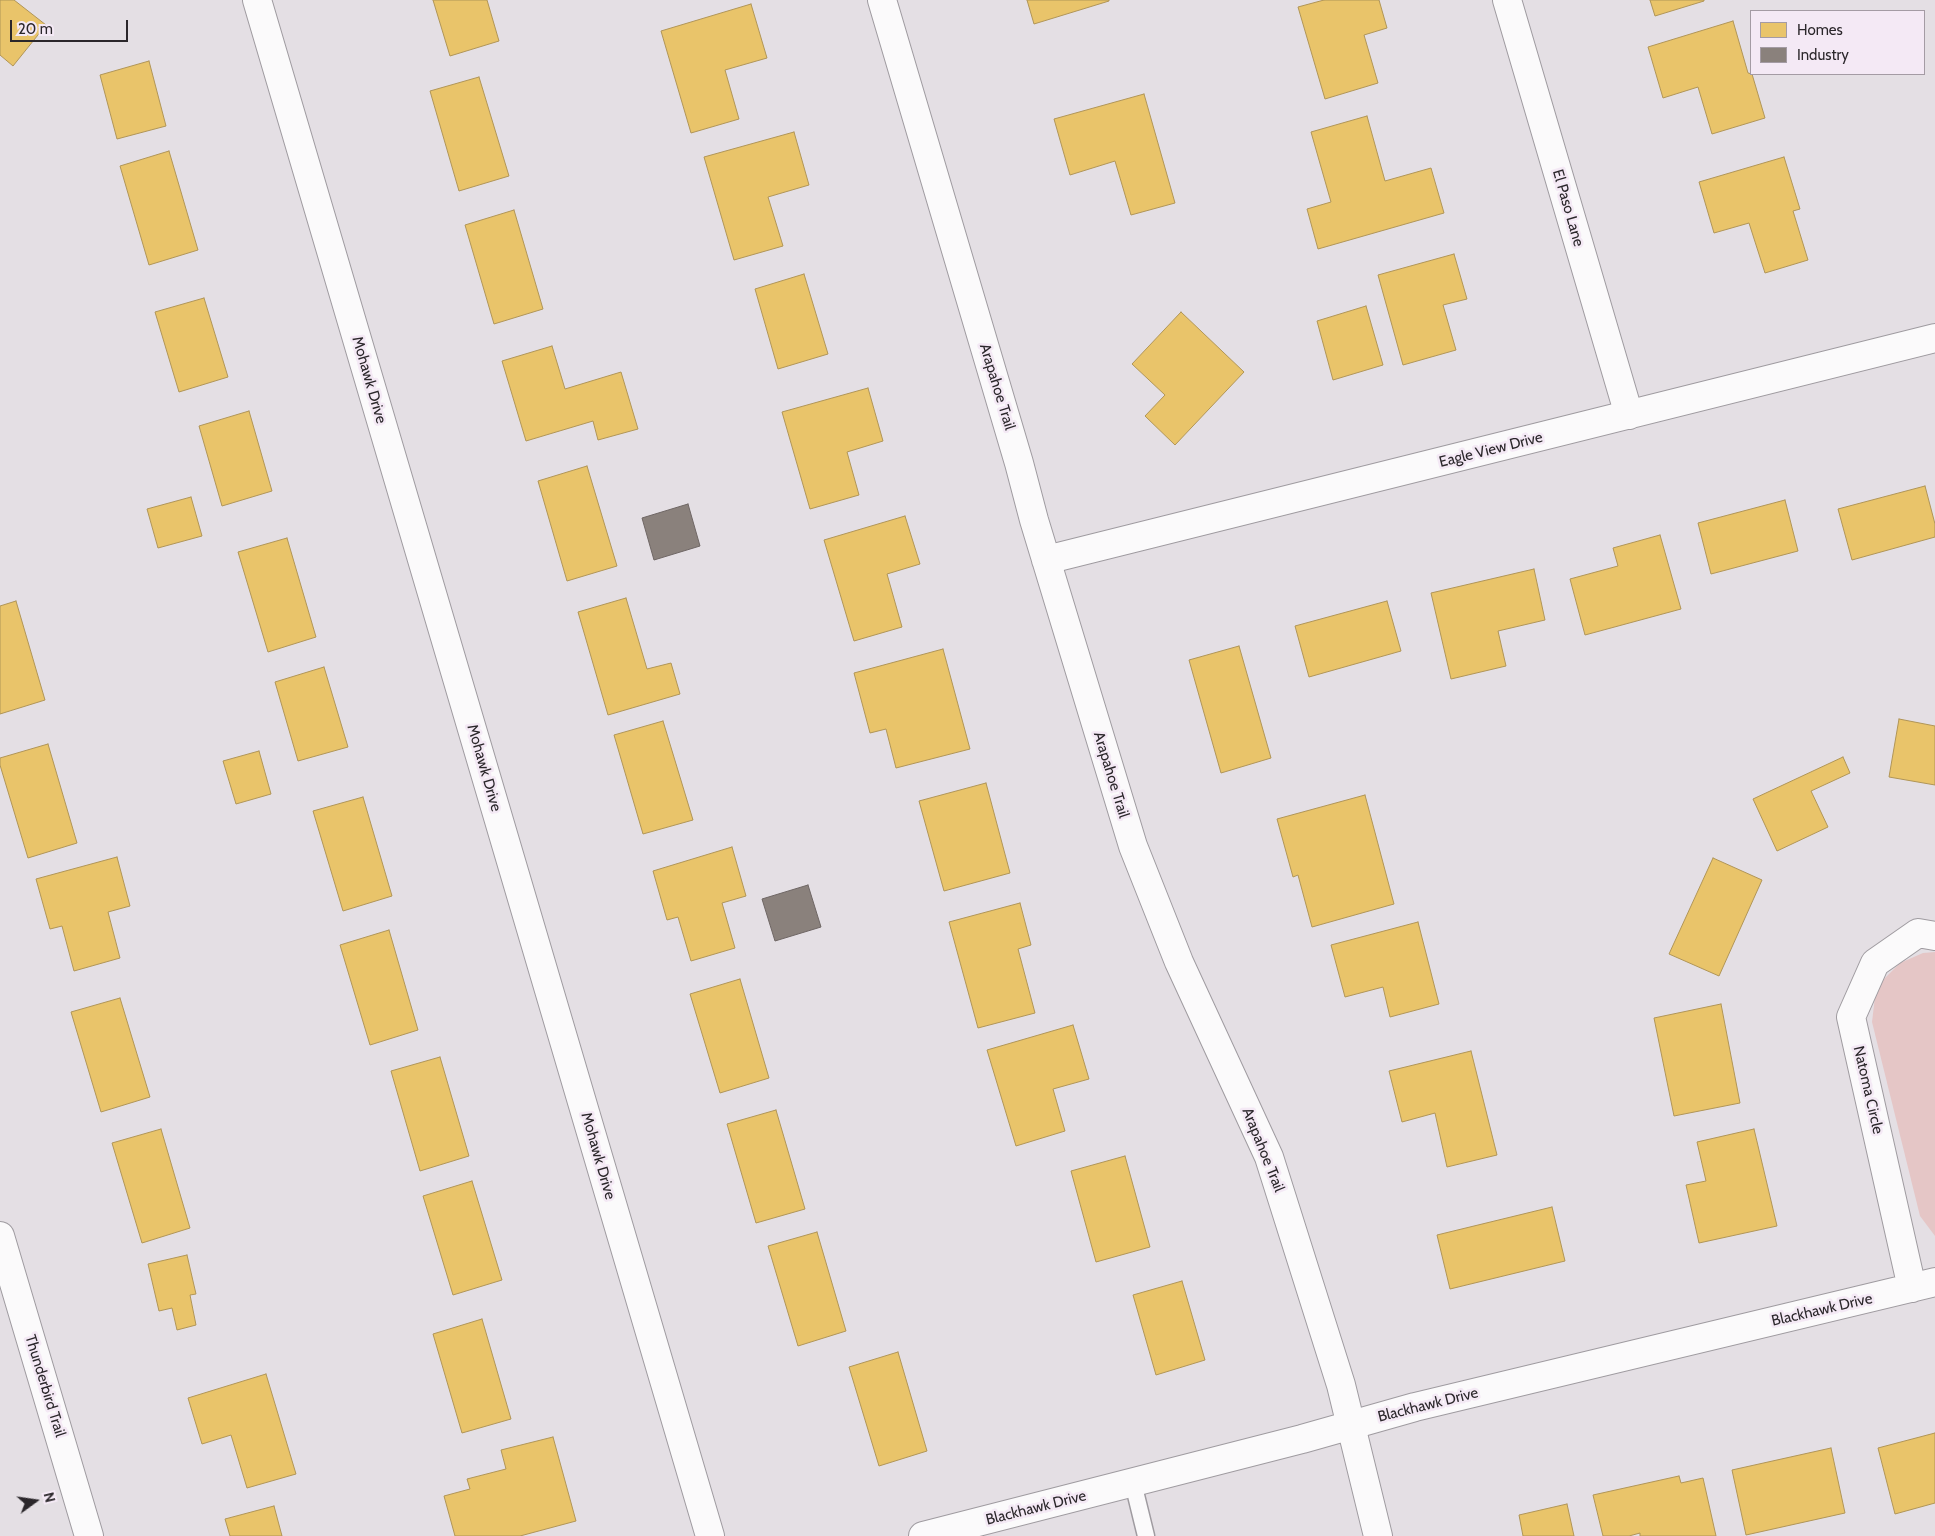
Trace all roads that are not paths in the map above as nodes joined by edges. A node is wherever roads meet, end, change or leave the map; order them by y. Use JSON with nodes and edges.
{"nodes":[{"id":1,"x":257,"y":0,"type":"edge"},
{"id":2,"x":882,"y":0,"type":"edge"},
{"id":3,"x":1507,"y":0,"type":"edge"},
{"id":4,"x":1935,"y":338,"type":"edge"},
{"id":5,"x":1629,"y":415,"type":"junction"},
{"id":6,"x":1046,"y":560,"type":"junction"},
{"id":7,"x":1935,"y":936,"type":"edge"},
{"id":8,"x":0,"y":1236,"type":"edge"},
{"id":9,"x":1924,"y":1285,"type":"edge"},
{"id":10,"x":1350,"y":1425,"type":"junction"},
{"id":11,"x":1133,"y":1484,"type":"junction"},
{"id":12,"x":89,"y":1536,"type":"edge"},
{"id":13,"x":710,"y":1536,"type":"edge"},
{"id":14,"x":923,"y":1536,"type":"edge"},
{"id":15,"x":1146,"y":1536,"type":"edge"},
{"id":16,"x":1378,"y":1536,"type":"edge"}],
"edges":[{"from":1,"to":13,"type":"street","name":"Mohawk Drive"},
{"from":2,"to":6,"type":"street","name":"Arapahoe Trail"},
{"from":3,"to":5,"type":"street","name":"El Paso Lane"},
{"from":4,"to":5,"type":"street","name":"Eagle View Drive"},
{"from":5,"to":6,"type":"street","name":"Eagle View Drive"},
{"from":6,"to":10,"type":"street","name":"Arapahoe Trail"},
{"from":7,"to":9,"type":"street","name":"Natoma Circle"},
{"from":8,"to":12,"type":"street","name":"Thunderbird Trail"},
{"from":9,"to":10,"type":"street","name":"Blackhawk Drive"},
{"from":10,"to":11,"type":"street","name":"Blackhawk Drive"},
{"from":10,"to":16,"type":"street","name":"Arapahoe Trail"},
{"from":11,"to":14,"type":"street","name":"Blackhawk Drive"},
{"from":11,"to":15,"type":"lane"}]}
